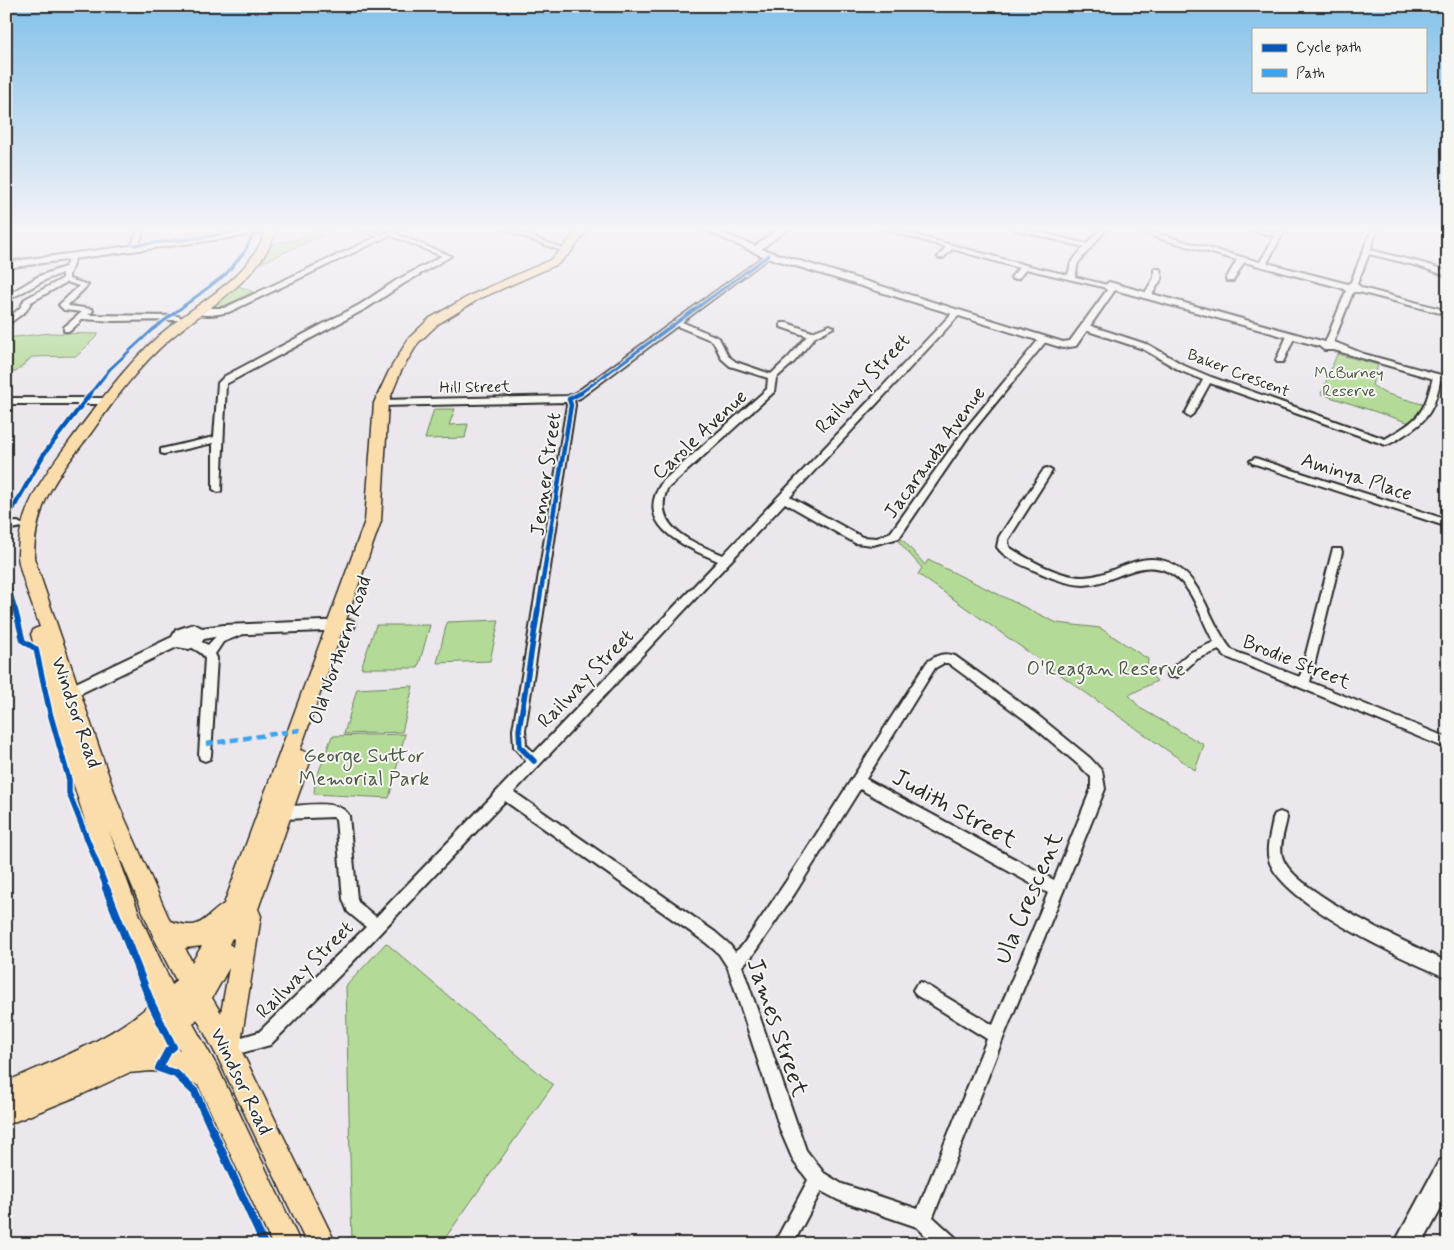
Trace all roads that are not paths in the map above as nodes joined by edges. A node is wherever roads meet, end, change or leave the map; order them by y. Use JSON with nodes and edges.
{"nodes":[{"id":1,"x":28,"y":286,"type":"edge"},
{"id":2,"x":55,"y":286,"type":"edge"},
{"id":3,"x":83,"y":286,"type":"edge"},
{"id":4,"x":230,"y":286,"type":"edge"},
{"id":5,"x":277,"y":286,"type":"edge"},
{"id":6,"x":394,"y":286,"type":"edge"},
{"id":7,"x":501,"y":286,"type":"edge"},
{"id":8,"x":727,"y":286,"type":"edge"},
{"id":9,"x":872,"y":286,"type":"edge"},
{"id":10,"x":1105,"y":286,"type":"edge"},
{"id":11,"x":1153,"y":286,"type":"edge"},
{"id":12,"x":1345,"y":286,"type":"edge"},
{"id":13,"x":1112,"y":288,"type":"junction"},
{"id":14,"x":1351,"y":288,"type":"junction"},
{"id":15,"x":1147,"y":296,"type":"junction"},
{"id":16,"x":6,"y":299,"type":"edge"},
{"id":17,"x":188,"y":313,"type":"junction"},
{"id":18,"x":957,"y":313,"type":"junction"},
{"id":19,"x":1448,"y":313,"type":"edge"},
{"id":20,"x":81,"y":317,"type":"junction"},
{"id":21,"x":6,"y":324,"type":"edge"},
{"id":22,"x":677,"y":324,"type":"junction"},
{"id":23,"x":784,"y":326,"type":"dead end"},
{"id":24,"x":830,"y":327,"type":"dead end"},
{"id":25,"x":1085,"y":327,"type":"junction"},
{"id":26,"x":68,"y":329,"type":"dead end"},
{"id":27,"x":812,"y":335,"type":"junction"},
{"id":28,"x":1291,"y":336,"type":"junction"},
{"id":29,"x":1043,"y":340,"type":"junction"},
{"id":30,"x":1329,"y":345,"type":"junction"},
{"id":31,"x":1280,"y":360,"type":"dead end"},
{"id":32,"x":772,"y":377,"type":"junction"},
{"id":33,"x":1437,"y":377,"type":"junction"},
{"id":34,"x":1208,"y":378,"type":"junction"},
{"id":35,"x":1448,"y":380,"type":"edge"},
{"id":36,"x":570,"y":399,"type":"junction"},
{"id":37,"x":103,"y":401,"type":"junction"},
{"id":38,"x":6,"y":402,"type":"edge"},
{"id":39,"x":381,"y":403,"type":"junction"},
{"id":40,"x":1189,"y":414,"type":"dead end"},
{"id":41,"x":218,"y":439,"type":"junction"},
{"id":42,"x":164,"y":451,"type":"dead end"},
{"id":43,"x":1255,"y":461,"type":"dead end"},
{"id":44,"x":1047,"y":471,"type":"dead end"},
{"id":45,"x":218,"y":489,"type":"dead end"},
{"id":46,"x":784,"y":498,"type":"junction"},
{"id":47,"x":1448,"y":524,"type":"edge"},
{"id":48,"x":12,"y":526,"type":"edge"},
{"id":49,"x":1337,"y":552,"type":"dead end"},
{"id":50,"x":724,"y":560,"type":"junction"},
{"id":51,"x":342,"y":625,"type":"junction"},
{"id":52,"x":276,"y":627,"type":"junction"},
{"id":53,"x":253,"y":629,"type":"junction"},
{"id":54,"x":192,"y":637,"type":"junction"},
{"id":55,"x":1220,"y":644,"type":"junction"},
{"id":56,"x":209,"y":654,"type":"junction"},
{"id":57,"x":1173,"y":674,"type":"dead end"},
{"id":58,"x":1304,"y":684,"type":"junction"},
{"id":59,"x":63,"y":695,"type":"junction"},
{"id":60,"x":1448,"y":744,"type":"edge"},
{"id":61,"x":205,"y":755,"type":"dead end"},
{"id":62,"x":534,"y":761,"type":"junction"},
{"id":63,"x":858,"y":781,"type":"junction"},
{"id":64,"x":504,"y":793,"type":"junction"},
{"id":65,"x":283,"y":813,"type":"junction"},
{"id":66,"x":1280,"y":818,"type":"dead end"},
{"id":67,"x":1056,"y":889,"type":"junction"},
{"id":68,"x":254,"y":893,"type":"junction"},
{"id":69,"x":234,"y":908,"type":"junction"},
{"id":70,"x":377,"y":927,"type":"junction"},
{"id":71,"x":162,"y":930,"type":"junction"},
{"id":72,"x":734,"y":964,"type":"junction"},
{"id":73,"x":1448,"y":970,"type":"edge"},
{"id":74,"x":195,"y":990,"type":"junction"},
{"id":75,"x":921,"y":990,"type":"dead end"},
{"id":76,"x":174,"y":1013,"type":"junction"},
{"id":77,"x":996,"y":1036,"type":"junction"},
{"id":78,"x":227,"y":1049,"type":"junction"},
{"id":79,"x":120,"y":1063,"type":"junction"},
{"id":80,"x":209,"y":1078,"type":"junction"},
{"id":81,"x":6,"y":1096,"type":"edge"},
{"id":82,"x":6,"y":1112,"type":"edge"},
{"id":83,"x":1448,"y":1170,"type":"edge"},
{"id":84,"x":818,"y":1179,"type":"junction"},
{"id":85,"x":923,"y":1220,"type":"junction"},
{"id":86,"x":287,"y":1244,"type":"edge"},
{"id":87,"x":322,"y":1244,"type":"edge"},
{"id":88,"x":783,"y":1244,"type":"edge"},
{"id":89,"x":948,"y":1244,"type":"edge"},
{"id":90,"x":1407,"y":1244,"type":"edge"}],
"edges":[{"from":1,"to":16,"type":"street"},
{"from":2,"to":21,"type":"street"},
{"from":3,"to":20,"type":"street"},
{"from":4,"to":17,"type":"main road","name":"Windsor Road"},
{"from":5,"to":17,"type":"street"},
{"from":6,"to":41,"type":"street"},
{"from":7,"to":39,"type":"main road","name":"Old Northern Road"},
{"from":8,"to":22,"type":"street","name":"Jenner Street"},
{"from":9,"to":18,"type":"street"},
{"from":10,"to":13,"type":"street"},
{"from":11,"to":15,"type":"street"},
{"from":12,"to":14,"type":"street"},
{"from":13,"to":15,"type":"street"},
{"from":13,"to":25,"type":"street"},
{"from":14,"to":19,"type":"street"},
{"from":14,"to":30,"type":"street"},
{"from":15,"to":28,"type":"street"},
{"from":17,"to":20,"type":"street"},
{"from":17,"to":37,"type":"main road","name":"Windsor Road"},
{"from":17,"to":37,"type":"main road","name":"Windsor Road"},
{"from":18,"to":29,"type":"street"},
{"from":18,"to":46,"type":"street","name":"Railway Street"},
{"from":20,"to":26,"type":"street"},
{"from":22,"to":32,"type":"street"},
{"from":22,"to":36,"type":"street","name":"Jenner Street"},
{"from":23,"to":27,"type":"street"},
{"from":24,"to":27,"type":"street","name":"Carole Avenue"},
{"from":25,"to":29,"type":"street"},
{"from":25,"to":34,"type":"street","name":"Baker Crescent"},
{"from":27,"to":32,"type":"street","name":"Carole Avenue"},
{"from":28,"to":30,"type":"street"},
{"from":28,"to":31,"type":"street"},
{"from":29,"to":46,"type":"street","name":"Jacaranda Avenue"},
{"from":30,"to":33,"type":"street"},
{"from":32,"to":50,"type":"street","name":"Carole Avenue"},
{"from":33,"to":34,"type":"street","name":"Baker Crescent"},
{"from":33,"to":35,"type":"street"},
{"from":34,"to":40,"type":"street"},
{"from":36,"to":39,"type":"street","name":"Hill Street"},
{"from":36,"to":62,"type":"street","name":"Jenner Street"},
{"from":37,"to":38,"type":"street"},
{"from":37,"to":48,"type":"main road","name":"Windsor Road"},
{"from":37,"to":59,"type":"main road","name":"Windsor Road"},
{"from":39,"to":51,"type":"main road","name":"Old Northern Road"},
{"from":41,"to":42,"type":"street"},
{"from":41,"to":45,"type":"street"},
{"from":43,"to":47,"type":"street","name":"Aminya Place"},
{"from":44,"to":55,"type":"street","name":"Brodie Street"},
{"from":46,"to":50,"type":"street","name":"Railway Street"},
{"from":48,"to":59,"type":"main road","name":"Windsor Road"},
{"from":49,"to":58,"type":"street"},
{"from":50,"to":62,"type":"street","name":"Railway Street"},
{"from":51,"to":52,"type":"street"},
{"from":51,"to":65,"type":"main road","name":"Old Northern Road"},
{"from":51,"to":69,"type":"main road","name":"Old Northern Road"},
{"from":52,"to":53,"type":"street"},
{"from":52,"to":54,"type":"street"},
{"from":53,"to":54,"type":"street"},
{"from":53,"to":56,"type":"street"},
{"from":54,"to":56,"type":"street"},
{"from":54,"to":59,"type":"street"},
{"from":55,"to":57,"type":"street"},
{"from":55,"to":58,"type":"street","name":"Brodie Street"},
{"from":56,"to":61,"type":"street"},
{"from":58,"to":60,"type":"street","name":"Brodie Street"},
{"from":59,"to":71,"type":"main road","name":"Windsor Road"},
{"from":59,"to":76,"type":"main road","name":"Windsor Road"},
{"from":62,"to":64,"type":"street","name":"Railway Street"},
{"from":63,"to":67,"type":"street","name":"Judith Street"},
{"from":63,"to":67,"type":"street","name":"Ula Crescent"},
{"from":63,"to":72,"type":"street","name":"Ula Crescent"},
{"from":64,"to":70,"type":"street","name":"Railway Street"},
{"from":64,"to":72,"type":"street","name":"James Street"},
{"from":65,"to":68,"type":"main road","name":"Old Northern Road"},
{"from":65,"to":70,"type":"street"},
{"from":66,"to":73,"type":"street"},
{"from":67,"to":77,"type":"street","name":"Ula Crescent"},
{"from":68,"to":74,"type":"main road","name":"Old Northern Road"},
{"from":68,"to":78,"type":"main road"},
{"from":69,"to":71,"type":"main road"},
{"from":69,"to":74,"type":"main road","name":"Old Northern Road"},
{"from":70,"to":78,"type":"street","name":"Railway Street"},
{"from":71,"to":74,"type":"main road","name":"Windsor Road"},
{"from":72,"to":84,"type":"street","name":"James Street"},
{"from":74,"to":76,"type":"main road","name":"Old Northern Road"},
{"from":74,"to":78,"type":"main road","name":"Windsor Road"},
{"from":75,"to":77,"type":"street"},
{"from":76,"to":79,"type":"main road"},
{"from":76,"to":80,"type":"main road","name":"Windsor Road"},
{"from":76,"to":81,"type":"main road"},
{"from":77,"to":85,"type":"street","name":"Ula Crescent"},
{"from":78,"to":87,"type":"main road","name":"Windsor Road"},
{"from":79,"to":80,"type":"main road"},
{"from":79,"to":82,"type":"main road"},
{"from":80,"to":86,"type":"main road","name":"Windsor Road"},
{"from":83,"to":90,"type":"main road"},
{"from":84,"to":85,"type":"street","name":"James Street"},
{"from":84,"to":88,"type":"street"},
{"from":85,"to":89,"type":"street"}]}
